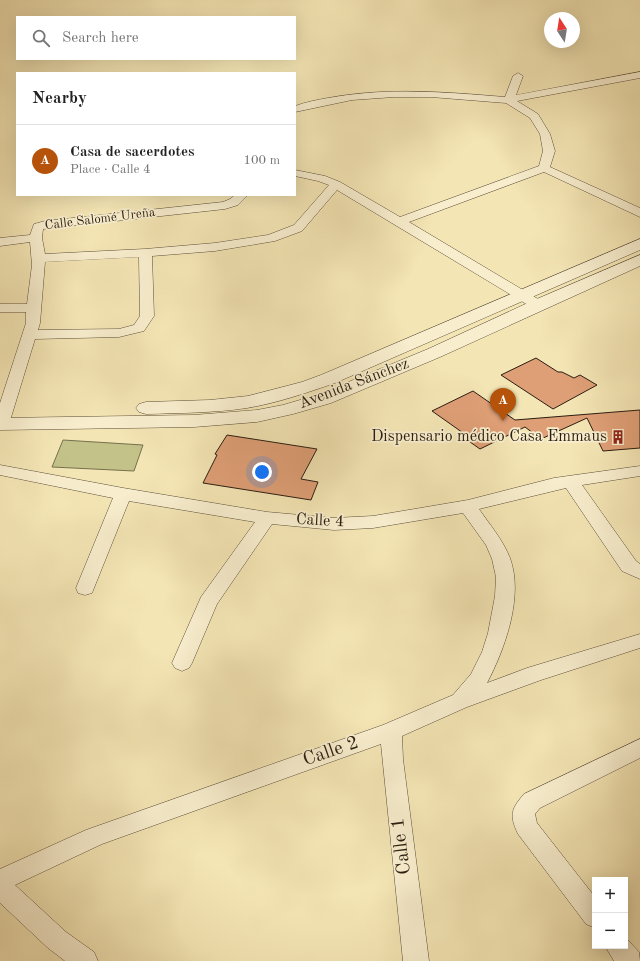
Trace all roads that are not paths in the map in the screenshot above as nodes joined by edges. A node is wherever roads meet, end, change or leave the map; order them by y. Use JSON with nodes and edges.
{"nodes":[{"id":1,"x":640,"y":75,"type":"edge"},
{"id":2,"x":518,"y":76,"type":"dead end"},
{"id":3,"x":508,"y":100,"type":"junction"},
{"id":4,"x":296,"y":109,"type":"edge"},
{"id":5,"x":544,"y":168,"type":"junction"},
{"id":6,"x":296,"y":173,"type":"edge"},
{"id":7,"x":336,"y":184,"type":"junction"},
{"id":8,"x":241,"y":196,"type":"edge"},
{"id":9,"x":640,"y":213,"type":"edge"},
{"id":10,"x":398,"y":222,"type":"junction"},
{"id":11,"x":36,"y":238,"type":"junction"},
{"id":12,"x":0,"y":242,"type":"edge"},
{"id":13,"x":640,"y":244,"type":"edge"},
{"id":14,"x":145,"y":253,"type":"junction"},
{"id":15,"x":39,"y":258,"type":"junction"},
{"id":16,"x":640,"y":260,"type":"edge"},
{"id":17,"x":521,"y":295,"type":"junction"},
{"id":18,"x":538,"y":305,"type":"junction"},
{"id":19,"x":0,"y":308,"type":"edge"},
{"id":20,"x":33,"y":308,"type":"junction"},
{"id":21,"x":30,"y":336,"type":"junction"},
{"id":22,"x":415,"y":342,"type":"junction"},
{"id":23,"x":434,"y":353,"type":"junction"},
{"id":24,"x":2,"y":417,"type":"edge"},
{"id":25,"x":0,"y":470,"type":"edge"},
{"id":26,"x":640,"y":471,"type":"edge"},
{"id":27,"x":570,"y":481,"type":"junction"},
{"id":28,"x":123,"y":494,"type":"junction"},
{"id":29,"x":468,"y":506,"type":"junction"},
{"id":30,"x":267,"y":518,"type":"junction"},
{"id":31,"x":640,"y":572,"type":"edge"},
{"id":32,"x":85,"y":588,"type":"dead end"},
{"id":33,"x":640,"y":641,"type":"edge"},
{"id":34,"x":182,"y":663,"type":"dead end"},
{"id":35,"x":460,"y":701,"type":"junction"},
{"id":36,"x":391,"y":731,"type":"junction"},
{"id":37,"x":640,"y":749,"type":"edge"},
{"id":38,"x":0,"y":881,"type":"edge"},
{"id":39,"x":0,"y":887,"type":"edge"},
{"id":40,"x":593,"y":913,"type":"edge"},
{"id":41,"x":620,"y":949,"type":"edge"},
{"id":42,"x":85,"y":961,"type":"edge"},
{"id":43,"x":416,"y":961,"type":"edge"},
{"id":44,"x":630,"y":961,"type":"edge"}],
"edges":[{"from":1,"to":3,"type":"street"},
{"from":2,"to":3,"type":"street"},
{"from":3,"to":4,"type":"street"},
{"from":3,"to":5,"type":"street"},
{"from":5,"to":9,"type":"street"},
{"from":5,"to":10,"type":"street"},
{"from":6,"to":7,"type":"street"},
{"from":7,"to":10,"type":"street"},
{"from":7,"to":14,"type":"street"},
{"from":8,"to":11,"type":"street","name":"Calle Salomé Ureña"},
{"from":10,"to":17,"type":"street"},
{"from":11,"to":12,"type":"street"},
{"from":11,"to":15,"type":"street","name":"Calle Salomé Ureña"},
{"from":13,"to":17,"type":"street","name":"Avenida Sánchez"},
{"from":14,"to":15,"type":"street"},
{"from":14,"to":21,"type":"street"},
{"from":15,"to":20,"type":"street","name":"Calle Salomé Ureña"},
{"from":16,"to":18,"type":"street","name":"Avenida Sánchez"},
{"from":17,"to":18,"type":"street"},
{"from":17,"to":22,"type":"street","name":"Avenida Sánchez"},
{"from":18,"to":23,"type":"street","name":"Avenida Sánchez"},
{"from":19,"to":20,"type":"street"},
{"from":20,"to":21,"type":"street","name":"Calle Salomé Ureña"},
{"from":21,"to":24,"type":"street","name":"Calle Salomé Ureña"},
{"from":22,"to":23,"type":"street"},
{"from":22,"to":24,"type":"street","name":"Avenida Sánchez"},
{"from":23,"to":24,"type":"street","name":"Avenida Sánchez"},
{"from":25,"to":28,"type":"street","name":"Calle 4"},
{"from":26,"to":27,"type":"street","name":"Calle 4"},
{"from":27,"to":29,"type":"street","name":"Calle 4"},
{"from":27,"to":31,"type":"street"},
{"from":28,"to":30,"type":"street","name":"Calle 4"},
{"from":28,"to":32,"type":"street"},
{"from":29,"to":30,"type":"street","name":"Calle 4"},
{"from":29,"to":35,"type":"street","name":"Calle 2"},
{"from":30,"to":34,"type":"street"},
{"from":33,"to":35,"type":"street"},
{"from":35,"to":36,"type":"street","name":"Calle 2"},
{"from":36,"to":38,"type":"street","name":"Calle 2"},
{"from":36,"to":43,"type":"street","name":"Calle 1"},
{"from":37,"to":40,"type":"street"},
{"from":39,"to":42,"type":"street"},
{"from":41,"to":44,"type":"street"}]}
